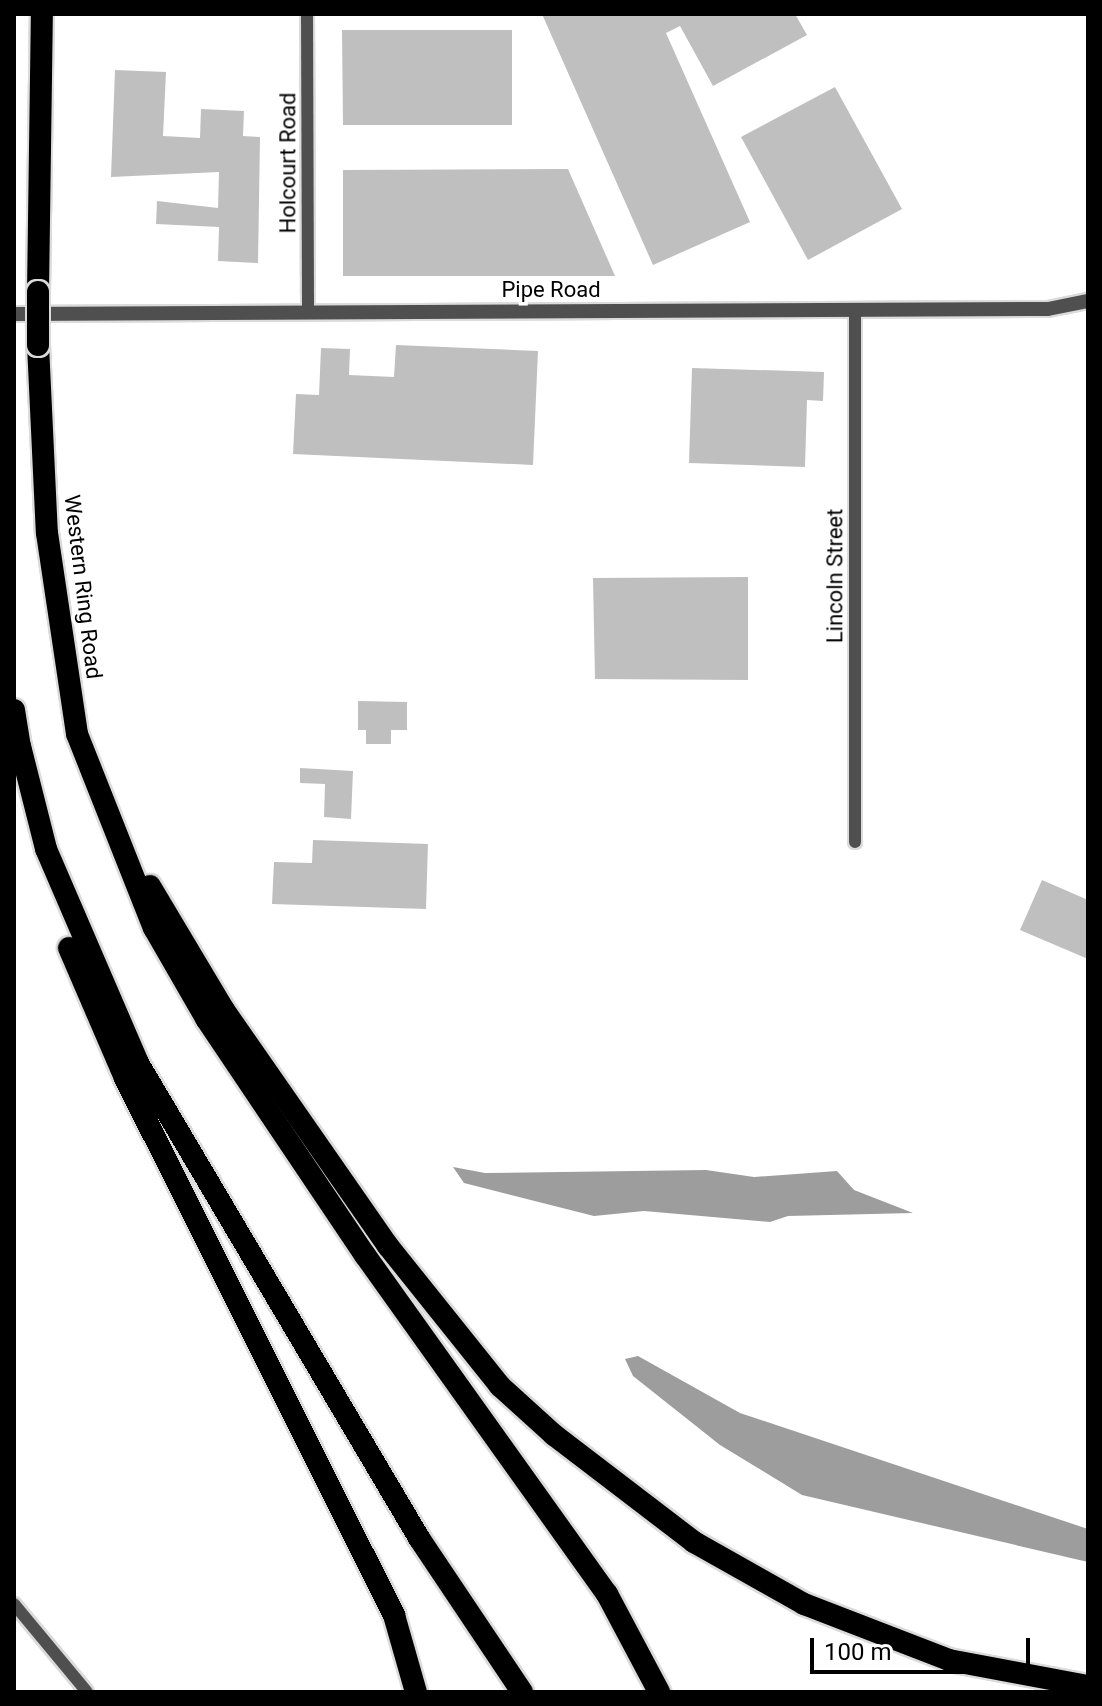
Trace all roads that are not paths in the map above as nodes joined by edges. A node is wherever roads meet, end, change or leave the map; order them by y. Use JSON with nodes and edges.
{"nodes":[{"id":1,"x":42,"y":14,"type":"edge"},
{"id":2,"x":307,"y":14,"type":"edge"},
{"id":3,"x":1088,"y":301,"type":"edge"},
{"id":4,"x":855,"y":311,"type":"junction"},
{"id":5,"x":308,"y":312,"type":"junction"},
{"id":6,"x":14,"y":314,"type":"edge"},
{"id":7,"x":14,"y":710,"type":"edge"},
{"id":8,"x":77,"y":734,"type":"junction"},
{"id":9,"x":20,"y":746,"type":"junction"},
{"id":10,"x":855,"y":842,"type":"dead end"},
{"id":11,"x":14,"y":1604,"type":"edge"},
{"id":12,"x":1088,"y":1686,"type":"edge"},
{"id":13,"x":87,"y":1692,"type":"edge"},
{"id":14,"x":416,"y":1692,"type":"edge"},
{"id":15,"x":522,"y":1692,"type":"edge"},
{"id":16,"x":659,"y":1692,"type":"edge"}],
"edges":[{"from":1,"to":8,"type":"highway","name":"Western Ring Road","bridge":true},
{"from":2,"to":5,"type":"street","name":"Holcourt Road"},
{"from":3,"to":4,"type":"street","name":"Pipe Road"},
{"from":4,"to":5,"type":"street","name":"Pipe Road"},
{"from":4,"to":10,"type":"street","name":"Lincoln Street"},
{"from":5,"to":6,"type":"street","name":"Pipe Road"},
{"from":7,"to":9,"type":"highway"},
{"from":8,"to":12,"type":"highway"},
{"from":8,"to":16,"type":"highway"},
{"from":9,"to":14,"type":"highway"},
{"from":9,"to":15,"type":"highway"},
{"from":11,"to":13,"type":"street"}]}
